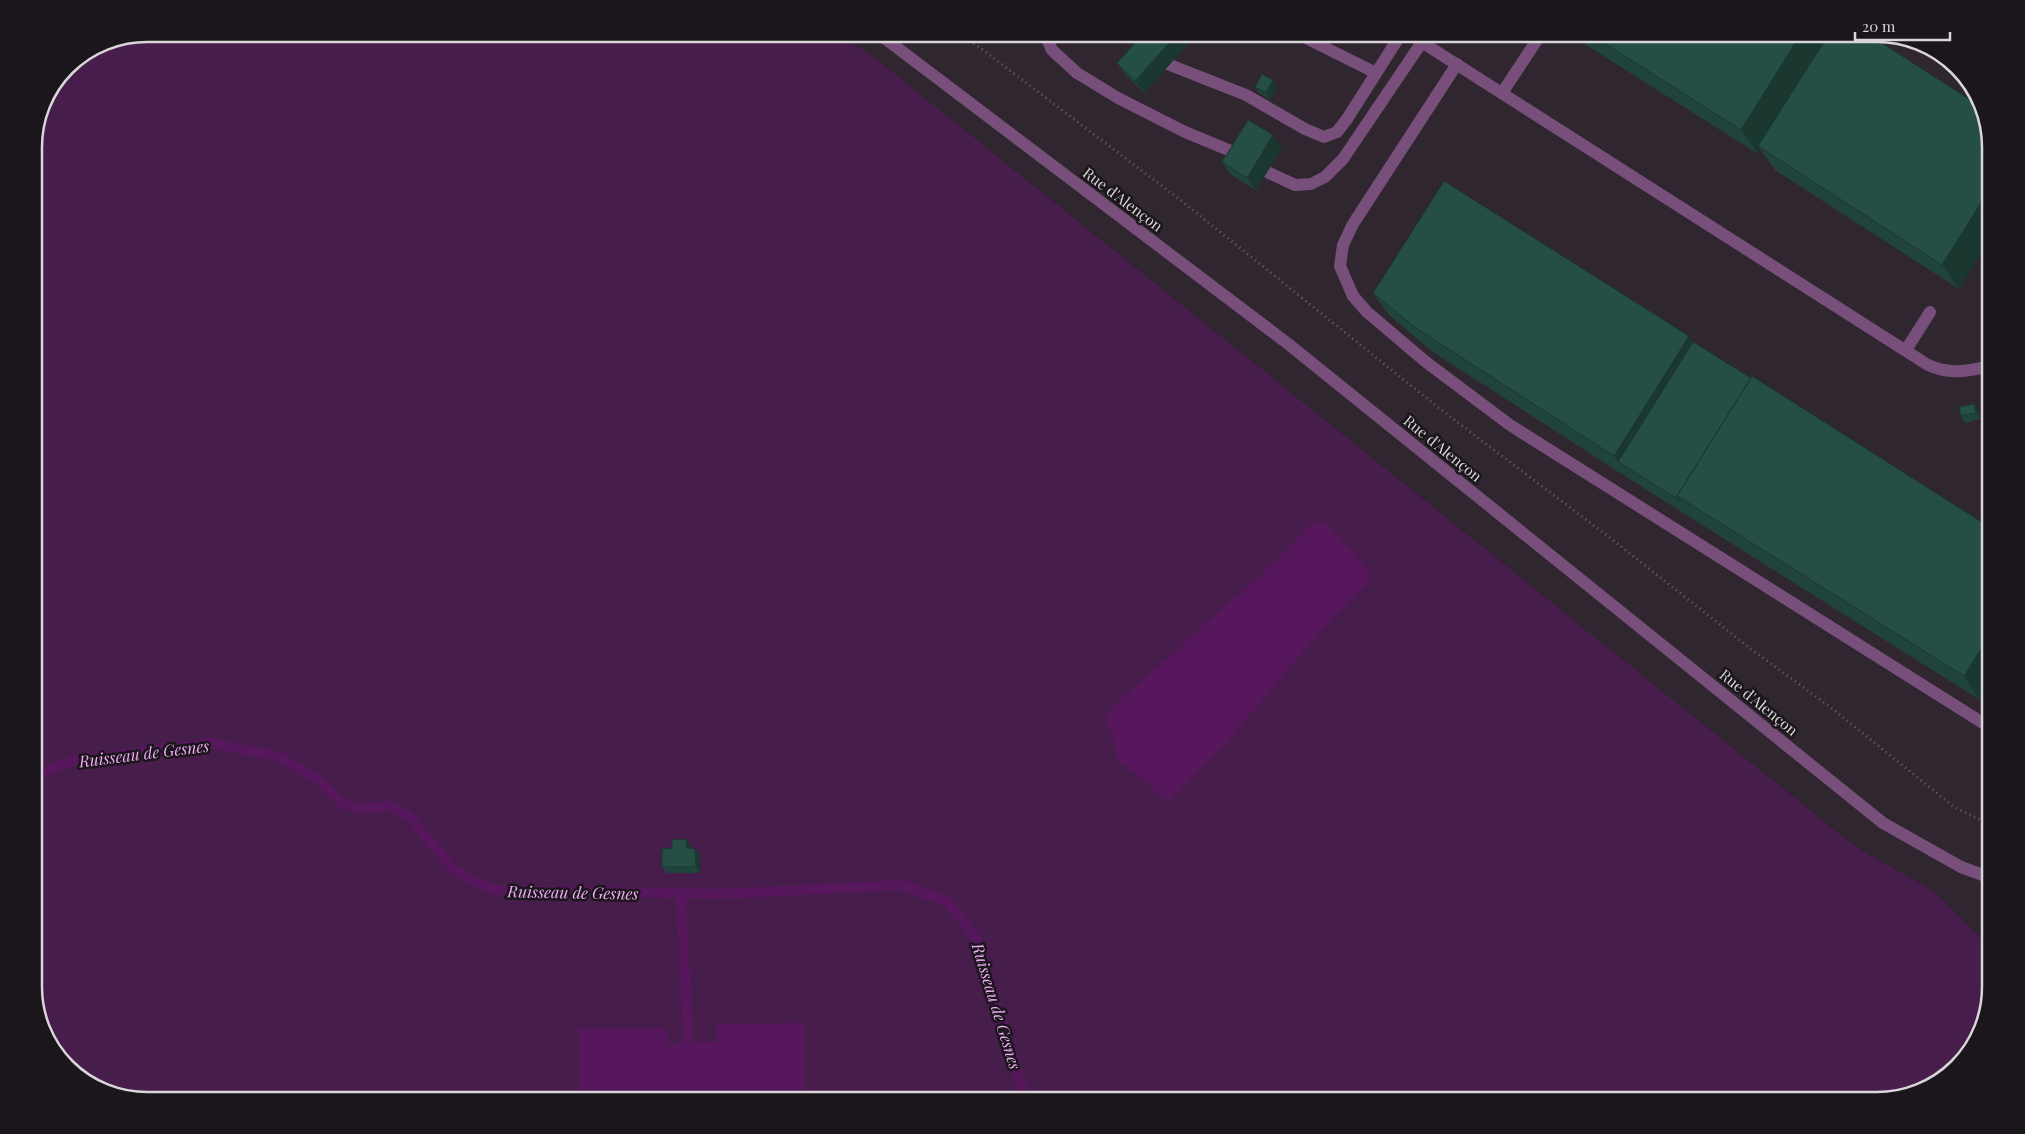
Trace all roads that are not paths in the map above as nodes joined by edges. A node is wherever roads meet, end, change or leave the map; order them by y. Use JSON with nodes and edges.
{"nodes":[{"id":1,"x":1049,"y":42,"type":"edge"},
{"id":2,"x":1142,"y":42,"type":"edge"},
{"id":3,"x":1315,"y":42,"type":"edge"},
{"id":4,"x":1396,"y":42,"type":"edge"},
{"id":5,"x":1422,"y":42,"type":"joint"},
{"id":6,"x":1536,"y":42,"type":"edge"},
{"id":7,"x":890,"y":43,"type":"edge"},
{"id":8,"x":1150,"y":48,"type":"edge"},
{"id":9,"x":1170,"y":64,"type":"dead end"},
{"id":10,"x":1457,"y":64,"type":"junction"},
{"id":11,"x":1376,"y":73,"type":"junction"},
{"id":12,"x":1502,"y":93,"type":"junction"},
{"id":13,"x":1243,"y":156,"type":"edge"},
{"id":14,"x":1267,"y":172,"type":"dead end"},
{"id":15,"x":1930,"y":312,"type":"dead end"},
{"id":16,"x":1906,"y":350,"type":"junction"},
{"id":17,"x":1982,"y":368,"type":"edge"},
{"id":18,"x":1982,"y":722,"type":"edge"},
{"id":19,"x":1982,"y":875,"type":"edge"}],
"edges":[{"from":1,"to":13,"type":"street"},
{"from":2,"to":8,"type":"street"},
{"from":3,"to":11,"type":"street"},
{"from":4,"to":11,"type":"street"},
{"from":5,"to":10,"type":"street"},
{"from":5,"to":14,"type":"street"},
{"from":6,"to":12,"type":"street"},
{"from":7,"to":19,"type":"street","name":"Rue d'Alençon"},
{"from":9,"to":11,"type":"street"},
{"from":10,"to":12,"type":"street"},
{"from":10,"to":18,"type":"street"},
{"from":12,"to":16,"type":"street"},
{"from":15,"to":16,"type":"street"},
{"from":16,"to":17,"type":"street"}]}
